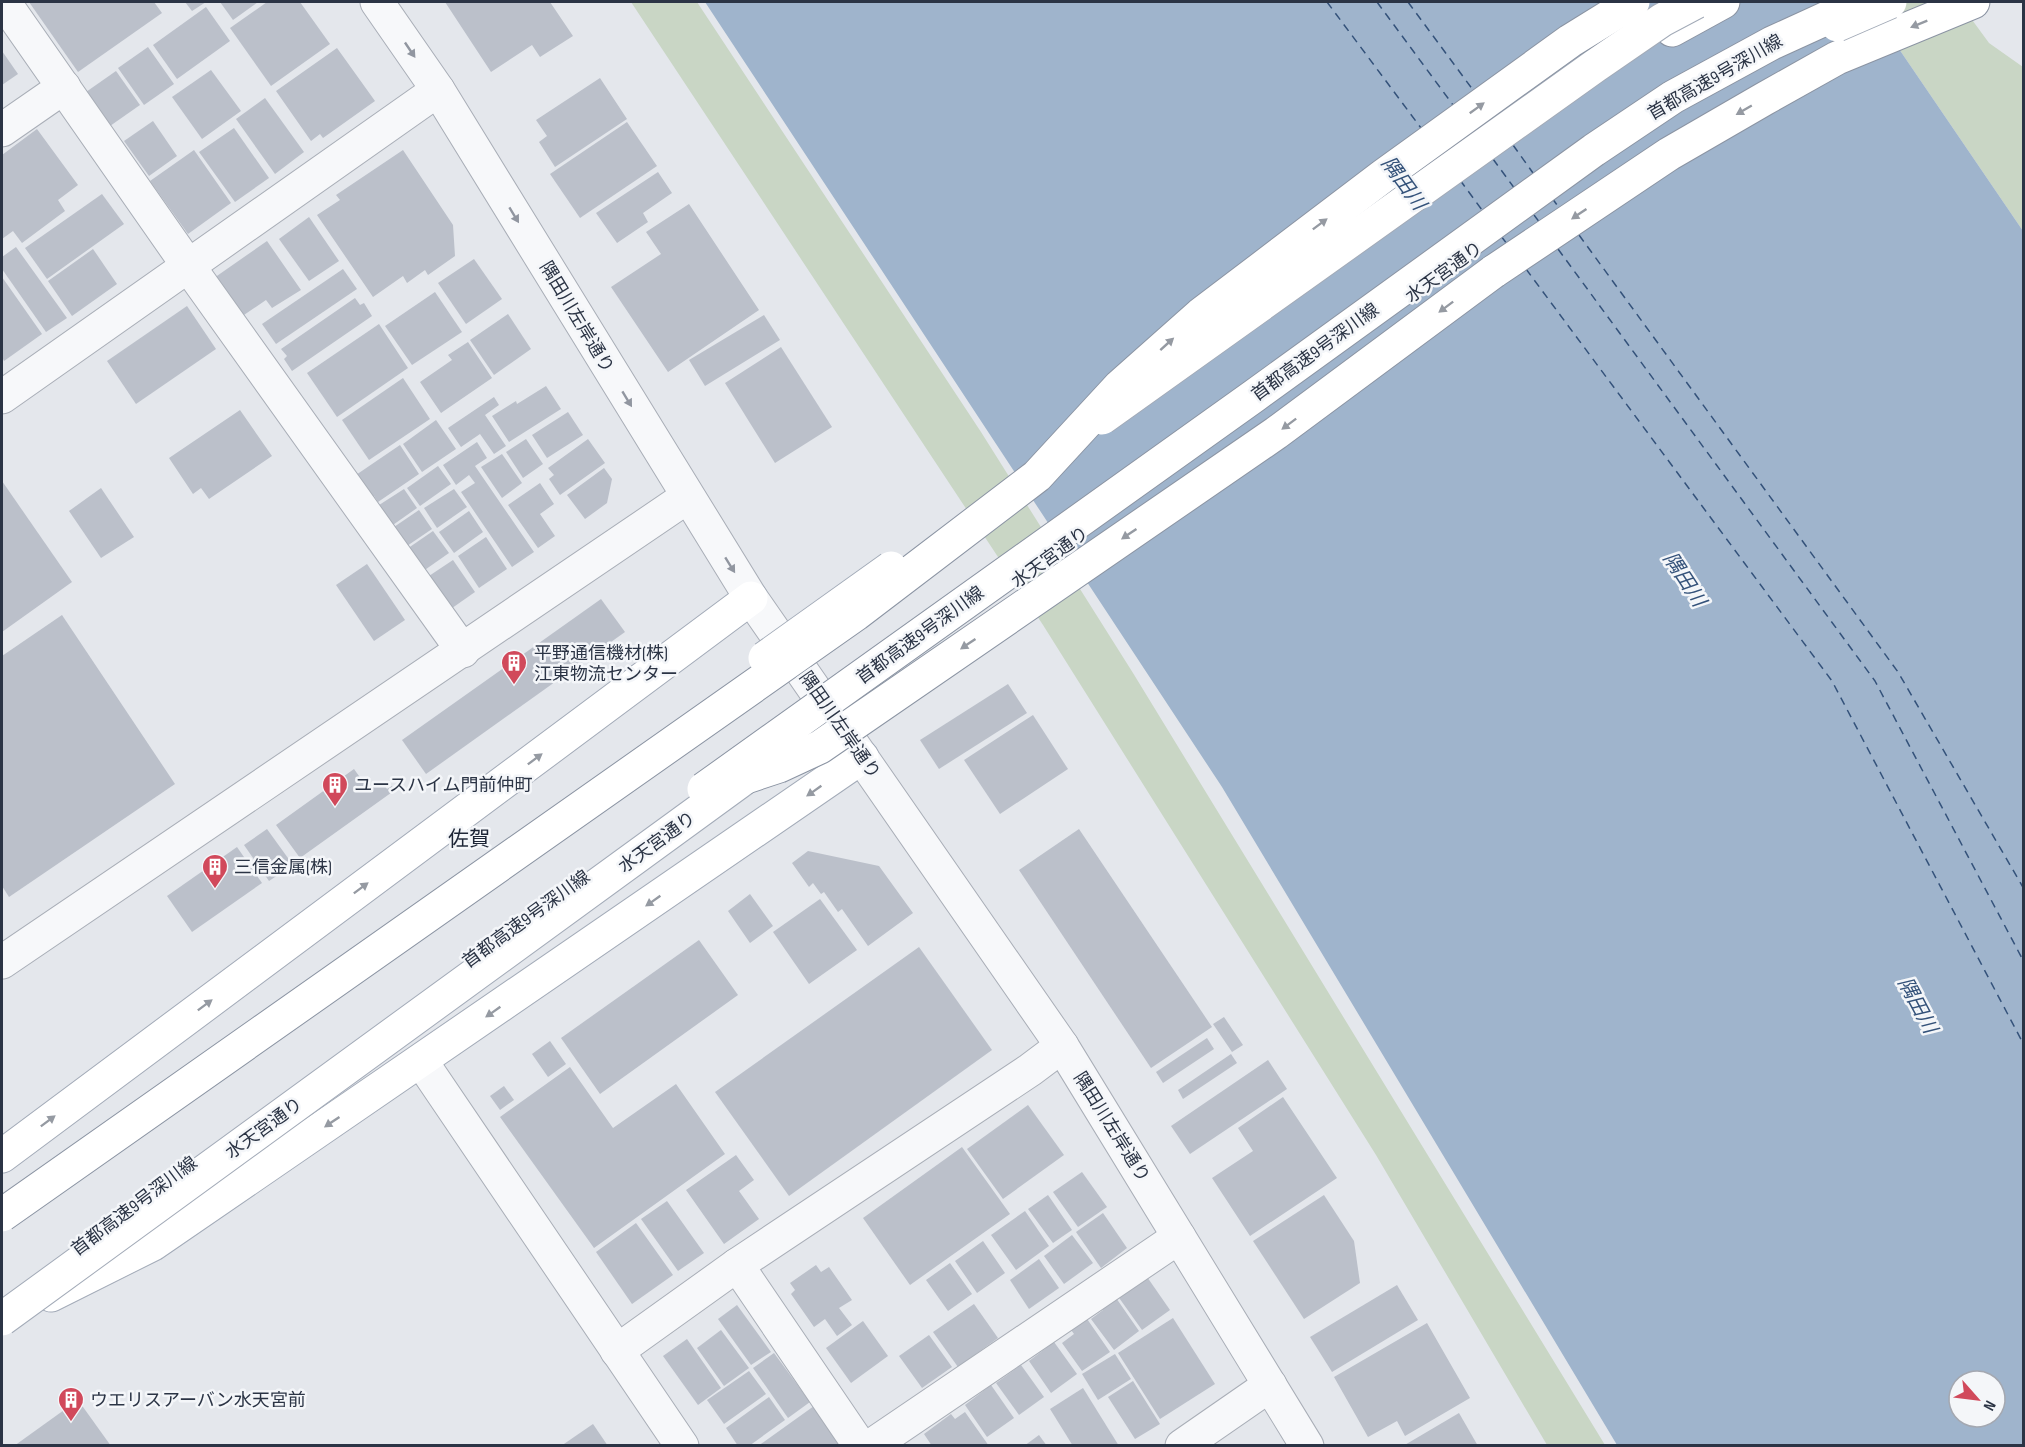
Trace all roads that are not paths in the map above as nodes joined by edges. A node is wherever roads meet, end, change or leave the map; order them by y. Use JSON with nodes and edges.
{"nodes":[{"id":1,"x":4,"y":2,"type":"edge"},
{"id":2,"x":377,"y":2,"type":"edge"},
{"id":3,"x":1633,"y":2,"type":"edge"},
{"id":4,"x":1696,"y":2,"type":"edge"},
{"id":5,"x":1723,"y":2,"type":"edge"},
{"id":6,"x":1862,"y":2,"type":"edge"},
{"id":7,"x":1890,"y":2,"type":"edge"},
{"id":8,"x":1973,"y":2,"type":"edge"},
{"id":9,"x":64,"y":87,"type":"junction"},
{"id":10,"x":438,"y":90,"type":"junction"},
{"id":11,"x":2,"y":130,"type":"edge"},
{"id":12,"x":189,"y":267,"type":"junction"},
{"id":13,"x":2,"y":397,"type":"edge"},
{"id":14,"x":1037,"y":476,"type":"junction"},
{"id":15,"x":687,"y":497,"type":"junction"},
{"id":16,"x":751,"y":598,"type":"junction"},
{"id":17,"x":463,"y":651,"type":"junction"},
{"id":18,"x":862,"y":758,"type":"junction"},
{"id":19,"x":704,"y":789,"type":"junction"},
{"id":20,"x":2,"y":962,"type":"edge"},
{"id":21,"x":1062,"y":1046,"type":"junction"},
{"id":22,"x":421,"y":1061,"type":"junction"},
{"id":23,"x":2,"y":1156,"type":"edge"},
{"id":24,"x":2,"y":1203,"type":"edge"},
{"id":25,"x":2,"y":1215,"type":"edge"},
{"id":26,"x":1179,"y":1237,"type":"junction"},
{"id":27,"x":737,"y":1266,"type":"junction"},
{"id":28,"x":2,"y":1314,"type":"edge"},
{"id":29,"x":617,"y":1351,"type":"junction"},
{"id":30,"x":1270,"y":1385,"type":"junction"},
{"id":31,"x":682,"y":1446,"type":"edge"},
{"id":32,"x":860,"y":1446,"type":"edge"},
{"id":33,"x":871,"y":1446,"type":"edge"},
{"id":34,"x":1182,"y":1446,"type":"edge"},
{"id":35,"x":1308,"y":1446,"type":"edge"}],
"edges":[{"from":1,"to":9,"type":"street"},
{"from":2,"to":10,"type":"street","name":"隅田川左岸通り","one_way":true},
{"from":14,"to":3,"type":"main road","one_way":true,"bridge":true},
{"from":4,"to":24,"type":"main road","bridge":true},
{"from":5,"to":14,"type":"main road","bridge":true},
{"from":6,"to":19,"type":"main road","name":"首都高速9号深川線","bridge":true},
{"from":7,"to":28,"type":"main road","name":"水天宮通り","bridge":true},
{"from":8,"to":19,"type":"main road","one_way":true,"bridge":true},
{"from":9,"to":11,"type":"street"},
{"from":9,"to":12,"type":"street"},
{"from":10,"to":12,"type":"street"},
{"from":10,"to":15,"type":"street","name":"隅田川左岸通り","one_way":true},
{"from":12,"to":13,"type":"street"},
{"from":12,"to":17,"type":"street"},
{"from":14,"to":25,"type":"main road","bridge":true},
{"from":15,"to":16,"type":"street","name":"隅田川左岸通り","one_way":true},
{"from":15,"to":17,"type":"street"},
{"from":16,"to":18,"type":"street","name":"隅田川左岸通り"},
{"from":23,"to":16,"type":"main road","one_way":true},
{"from":17,"to":20,"type":"street"},
{"from":18,"to":21,"type":"street","name":"隅田川左岸通り"},
{"from":18,"to":22,"type":"main road","one_way":true},
{"from":19,"to":28,"type":"main road","name":"首都高速9号深川線"},
{"from":21,"to":26,"type":"street","name":"隅田川左岸通り"},
{"from":21,"to":27,"type":"street"},
{"from":22,"to":28,"type":"main road","one_way":true},
{"from":22,"to":29,"type":"street"},
{"from":26,"to":30,"type":"street","name":"隅田川左岸通り"},
{"from":26,"to":33,"type":"street"},
{"from":27,"to":29,"type":"street"},
{"from":27,"to":32,"type":"street"},
{"from":29,"to":31,"type":"street"},
{"from":30,"to":34,"type":"street"},
{"from":30,"to":35,"type":"street","name":"隅田川左岸通り"}]}
